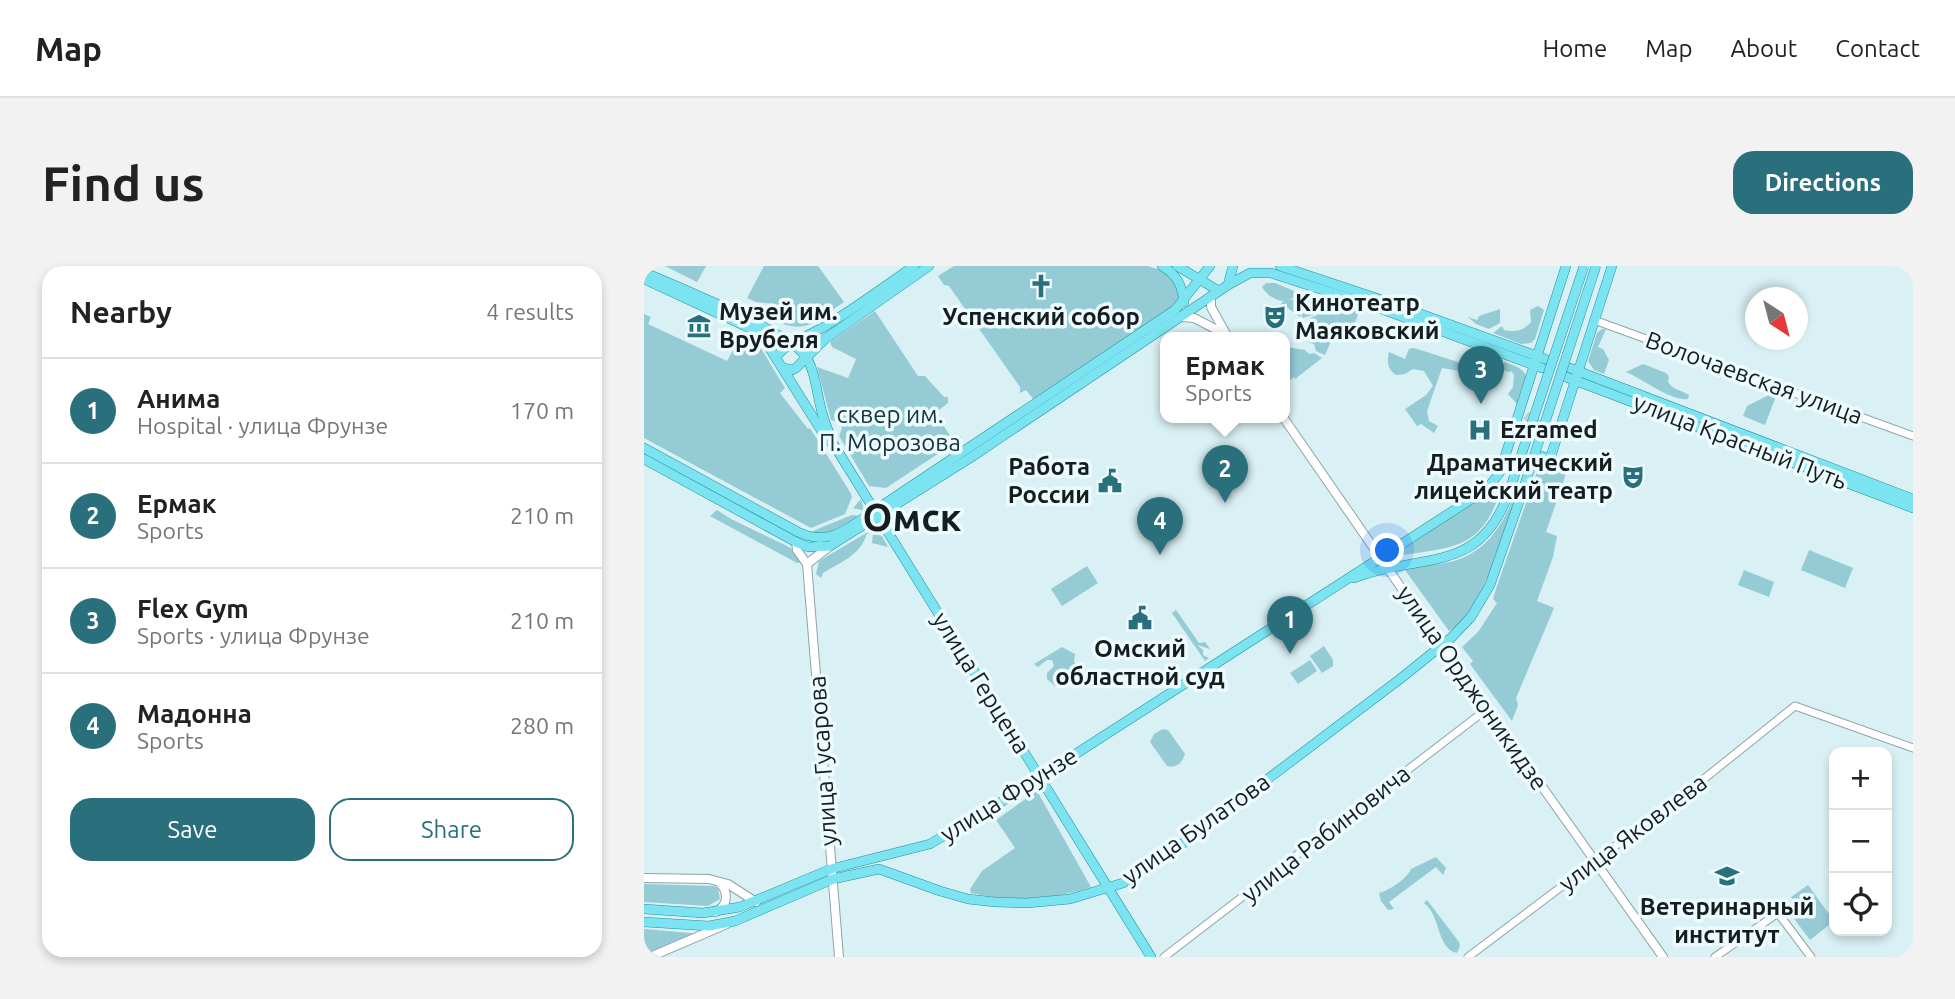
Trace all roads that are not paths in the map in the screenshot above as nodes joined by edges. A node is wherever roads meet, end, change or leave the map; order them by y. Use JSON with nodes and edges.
{"nodes":[{"id":1,"x":914,"y":266,"type":"edge"},
{"id":2,"x":928,"y":266,"type":"edge"},
{"id":3,"x":1162,"y":266,"type":"edge"},
{"id":4,"x":1178,"y":266,"type":"edge"},
{"id":5,"x":1210,"y":266,"type":"edge"},
{"id":6,"x":1233,"y":266,"type":"edge"},
{"id":7,"x":1280,"y":266,"type":"edge"},
{"id":8,"x":1566,"y":266,"type":"edge"},
{"id":9,"x":1584,"y":266,"type":"edge"},
{"id":10,"x":1597,"y":266,"type":"edge"},
{"id":11,"x":1612,"y":266,"type":"edge"},
{"id":12,"x":644,"y":272,"type":"edge"},
{"id":13,"x":644,"y":279,"type":"edge"},
{"id":14,"x":1200,"y":280,"type":"junction"},
{"id":15,"x":1228,"y":285,"type":"junction"},
{"id":16,"x":1215,"y":293,"type":"junction"},
{"id":17,"x":871,"y":301,"type":"junction"},
{"id":18,"x":1184,"y":302,"type":"junction"},
{"id":19,"x":1181,"y":317,"type":"junction"},
{"id":20,"x":1594,"y":320,"type":"junction"},
{"id":21,"x":1220,"y":332,"type":"edge"},
{"id":22,"x":1225,"y":332,"type":"edge"},
{"id":23,"x":791,"y":343,"type":"junction"},
{"id":24,"x":806,"y":356,"type":"junction"},
{"id":25,"x":776,"y":357,"type":"junction"},
{"id":26,"x":1539,"y":362,"type":"junction"},
{"id":27,"x":785,"y":369,"type":"junction"},
{"id":28,"x":1572,"y":374,"type":"junction"},
{"id":29,"x":1522,"y":402,"type":"junction"},
{"id":30,"x":1526,"y":415,"type":"dead end"},
{"id":31,"x":1563,"y":418,"type":"junction"},
{"id":32,"x":1287,"y":423,"type":"edge"},
{"id":33,"x":1550,"y":424,"type":"dead end"},
{"id":34,"x":1913,"y":436,"type":"edge"},
{"id":35,"x":834,"y":445,"type":"junction"},
{"id":36,"x":644,"y":448,"type":"edge"},
{"id":37,"x":1546,"y":457,"type":"dead end"},
{"id":38,"x":644,"y":459,"type":"edge"},
{"id":39,"x":710,"y":490,"type":"junction"},
{"id":40,"x":1897,"y":497,"type":"junction"},
{"id":41,"x":1913,"y":499,"type":"edge"},
{"id":42,"x":1913,"y":508,"type":"edge"},
{"id":43,"x":876,"y":515,"type":"junction"},
{"id":44,"x":796,"y":542,"type":"junction"},
{"id":45,"x":808,"y":542,"type":"junction"},
{"id":46,"x":830,"y":546,"type":"junction"},
{"id":47,"x":1379,"y":557,"type":"junction"},
{"id":48,"x":807,"y":564,"type":"junction"},
{"id":49,"x":1387,"y":568,"type":"junction"},
{"id":50,"x":1337,"y":584,"type":"junction"},
{"id":51,"x":1442,"y":646,"type":"junction"},
{"id":52,"x":1487,"y":709,"type":"junction"},
{"id":53,"x":1913,"y":748,"type":"edge"},
{"id":54,"x":1040,"y":776,"type":"junction"},
{"id":55,"x":1595,"y":862,"type":"junction"},
{"id":56,"x":832,"y":874,"type":"junction"},
{"id":57,"x":644,"y":877,"type":"edge"},
{"id":58,"x":717,"y":881,"type":"junction"},
{"id":59,"x":1109,"y":888,"type":"junction"},
{"id":60,"x":757,"y":902,"type":"junction"},
{"id":61,"x":644,"y":909,"type":"edge"},
{"id":62,"x":716,"y":913,"type":"junction"},
{"id":63,"x":735,"y":921,"type":"junction"},
{"id":64,"x":644,"y":922,"type":"edge"},
{"id":65,"x":650,"y":957,"type":"edge"},
{"id":66,"x":839,"y":957,"type":"edge"},
{"id":67,"x":1151,"y":957,"type":"edge"},
{"id":68,"x":1164,"y":957,"type":"edge"},
{"id":69,"x":1468,"y":957,"type":"edge"},
{"id":70,"x":1664,"y":957,"type":"edge"},
{"id":71,"x":1715,"y":957,"type":"edge"},
{"id":72,"x":1811,"y":957,"type":"edge"}],
"edges":[{"from":1,"to":17,"type":"main road"},
{"from":2,"to":17,"type":"main road"},
{"from":3,"to":18,"type":"main road"},
{"from":4,"to":14,"type":"main road"},
{"from":5,"to":14,"type":"main road"},
{"from":6,"to":15,"type":"main road"},
{"from":7,"to":26,"type":"main road"},
{"from":8,"to":26,"type":"main road","name":"улица Фрунзе"},
{"from":9,"to":49,"type":"main road","name":"улица Фрунзе","bridge":true},
{"from":10,"to":51,"type":"main road","name":"улица Булатова","bridge":true},
{"from":11,"to":20,"type":"main road"},
{"from":12,"to":23,"type":"main road"},
{"from":13,"to":25,"type":"main road"},
{"from":14,"to":16,"type":"main road"},
{"from":14,"to":18,"type":"main road"},
{"from":15,"to":16,"type":"main road"},
{"from":15,"to":26,"type":"main road"},
{"from":16,"to":19,"type":"main road"},
{"from":16,"to":22,"type":"main road"},
{"from":17,"to":23,"type":"main road"},
{"from":17,"to":24,"type":"main road"},
{"from":18,"to":43,"type":"main road"},
{"from":19,"to":21,"type":"main road"},
{"from":19,"to":43,"type":"main road"},
{"from":20,"to":28,"type":"main road"},
{"from":20,"to":34,"type":"street","name":"Волочаевская улица"},
{"from":23,"to":24,"type":"main road"},
{"from":23,"to":25,"type":"main road"},
{"from":24,"to":27,"type":"main road"},
{"from":24,"to":35,"type":"main road"},
{"from":25,"to":27,"type":"main road"},
{"from":26,"to":29,"type":"main road","name":"улица Фрунзе"},
{"from":27,"to":35,"type":"main road"},
{"from":28,"to":31,"type":"main road"},
{"from":28,"to":40,"type":"main road","name":"улица Красный Путь"},
{"from":29,"to":30,"type":"main road"},
{"from":29,"to":47,"type":"main road","name":"улица Фрунзе"},
{"from":31,"to":33,"type":"main road"},
{"from":31,"to":37,"type":"main road"},
{"from":32,"to":47,"type":"main road","name":"улица Орджоникидзе"},
{"from":35,"to":43,"type":"main road","name":"улица Герцена"},
{"from":36,"to":39,"type":"main road"},
{"from":38,"to":39,"type":"main road"},
{"from":39,"to":44,"type":"main road"},
{"from":39,"to":45,"type":"main road"},
{"from":40,"to":41,"type":"main road","name":"улица Красный Путь"},
{"from":40,"to":42,"type":"main road","name":"улица Красный Путь"},
{"from":43,"to":45,"type":"main road"},
{"from":43,"to":46,"type":"main road"},
{"from":43,"to":54,"type":"main road","name":"улица Герцена"},
{"from":44,"to":45,"type":"main road"},
{"from":44,"to":48,"type":"main road"},
{"from":45,"to":46,"type":"main road"},
{"from":46,"to":48,"type":"main road"},
{"from":47,"to":49,"type":"main road","name":"улица Орджоникидзе"},
{"from":47,"to":50,"type":"main road","name":"улица Фрунзе"},
{"from":48,"to":56,"type":"main road","name":"улица Гусарова"},
{"from":49,"to":50,"type":"main road","name":"улица Фрунзе"},
{"from":49,"to":51,"type":"main road","name":"улица Орджоникидзе"},
{"from":50,"to":54,"type":"main road","name":"улица Фрунзе"},
{"from":51,"to":52,"type":"main road","name":"улица Орджоникидзе"},
{"from":51,"to":59,"type":"main road","name":"улица Булатова"},
{"from":52,"to":55,"type":"main road","name":"улица Орджоникидзе"},
{"from":52,"to":68,"type":"street","name":"улица Рабиновича"},
{"from":53,"to":55,"type":"street","name":"улица Яковлева"},
{"from":54,"to":56,"type":"main road","name":"улица Фрунзе"},
{"from":54,"to":59,"type":"main road","name":"улица Герцена"},
{"from":55,"to":69,"type":"street","name":"улица Яковлева"},
{"from":55,"to":70,"type":"main road","name":"улица Орджоникидзе"},
{"from":56,"to":59,"type":"main road","name":"улица Булатова"},
{"from":56,"to":60,"type":"main road","name":"улица Фрунзе"},
{"from":56,"to":63,"type":"main road","name":"улица Фрунзе"},
{"from":56,"to":66,"type":"main road","name":"улица Гусарова"},
{"from":57,"to":58,"type":"main road"},
{"from":58,"to":60,"type":"main road"},
{"from":58,"to":62,"type":"main road"},
{"from":59,"to":67,"type":"main road","name":"улица Герцена"},
{"from":60,"to":62,"type":"main road","name":"улица Фрунзе"},
{"from":61,"to":62,"type":"main road","name":"улица Фрунзе"},
{"from":63,"to":64,"type":"main road","name":"улица Фрунзе"},
{"from":63,"to":65,"type":"main road"},
{"from":71,"to":72,"type":"street"}]}
